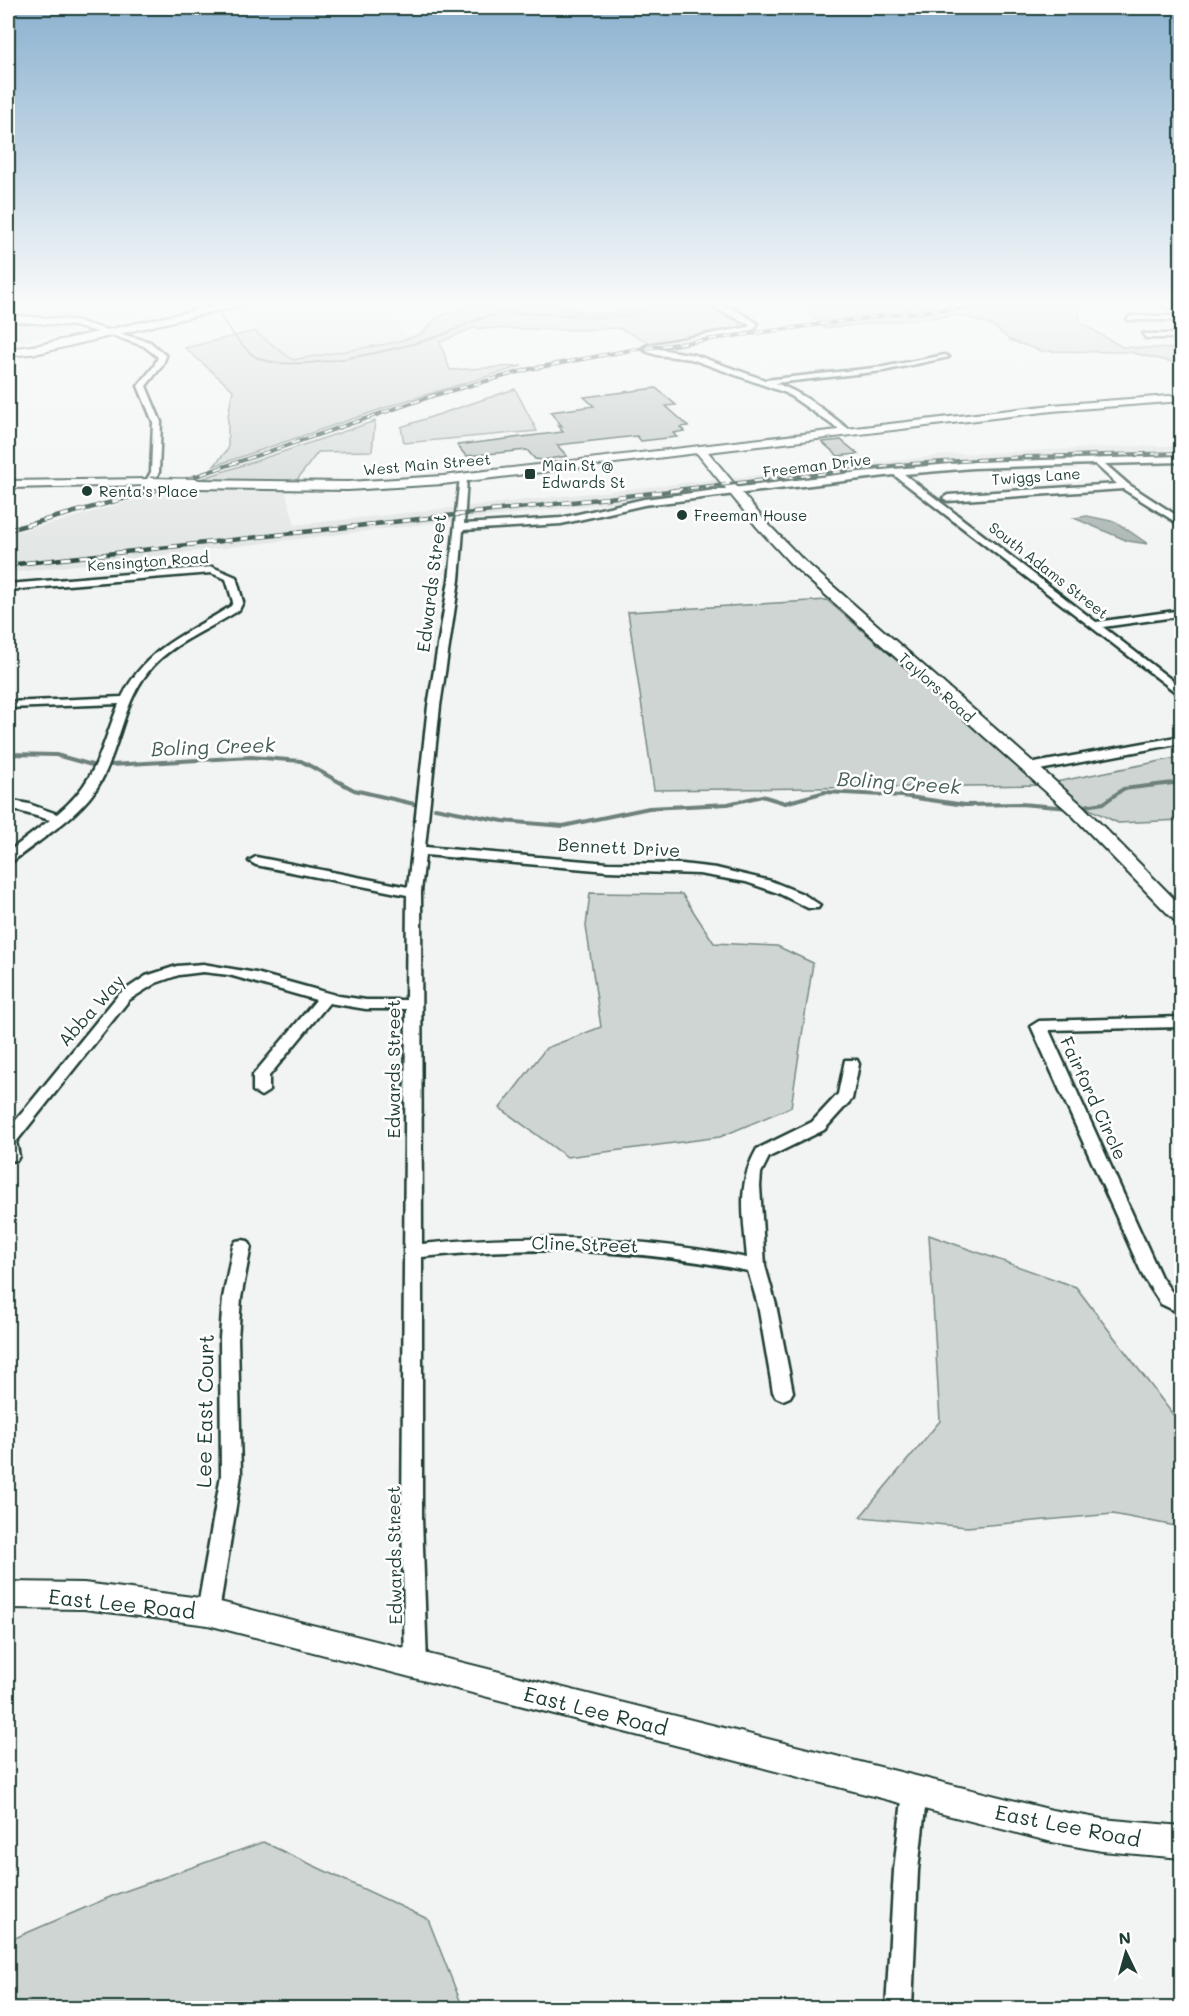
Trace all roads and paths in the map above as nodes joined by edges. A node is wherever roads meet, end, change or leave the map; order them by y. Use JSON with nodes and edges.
{"nodes":[{"id":1,"x":146,"y":396,"type":"edge"},
{"id":2,"x":798,"y":396,"type":"edge"},
{"id":3,"x":1182,"y":398,"type":"edge"},
{"id":4,"x":848,"y":432,"type":"junction"},
{"id":5,"x":700,"y":450,"type":"junction"},
{"id":6,"x":1182,"y":459,"type":"edge"},
{"id":7,"x":1096,"y":460,"type":"junction"},
{"id":8,"x":896,"y":472,"type":"junction"},
{"id":9,"x":463,"y":478,"type":"junction"},
{"id":10,"x":150,"y":483,"type":"junction"},
{"id":11,"x":8,"y":485,"type":"edge"},
{"id":12,"x":1125,"y":486,"type":"junction"},
{"id":13,"x":733,"y":491,"type":"junction"},
{"id":14,"x":948,"y":498,"type":"dead end"},
{"id":15,"x":1182,"y":523,"type":"edge"},
{"id":16,"x":459,"y":527,"type":"junction"},
{"id":17,"x":8,"y":587,"type":"edge"},
{"id":18,"x":1182,"y":613,"type":"edge"},
{"id":19,"x":1095,"y":625,"type":"junction"},
{"id":20,"x":1182,"y":694,"type":"edge"},
{"id":21,"x":127,"y":700,"type":"junction"},
{"id":22,"x":8,"y":705,"type":"edge"},
{"id":23,"x":1182,"y":739,"type":"edge"},
{"id":24,"x":1029,"y":768,"type":"junction"},
{"id":25,"x":8,"y":804,"type":"edge"},
{"id":26,"x":57,"y":818,"type":"junction"},
{"id":27,"x":417,"y":850,"type":"junction"},
{"id":28,"x":8,"y":858,"type":"edge"},
{"id":29,"x":256,"y":861,"type":"dead end"},
{"id":30,"x":414,"y":892,"type":"junction"},
{"id":31,"x":813,"y":905,"type":"dead end"},
{"id":32,"x":1182,"y":918,"type":"edge"},
{"id":33,"x":325,"y":998,"type":"junction"},
{"id":34,"x":412,"y":1005,"type":"junction"},
{"id":35,"x":1182,"y":1022,"type":"edge"},
{"id":36,"x":850,"y":1064,"type":"dead end"},
{"id":37,"x":261,"y":1091,"type":"dead end"},
{"id":38,"x":9,"y":1146,"type":"edge"},
{"id":39,"x":242,"y":1246,"type":"dead end"},
{"id":40,"x":412,"y":1251,"type":"junction"},
{"id":41,"x":756,"y":1266,"type":"junction"},
{"id":42,"x":1182,"y":1307,"type":"edge"},
{"id":43,"x":783,"y":1392,"type":"dead end"},
{"id":44,"x":8,"y":1595,"type":"edge"},
{"id":45,"x":208,"y":1612,"type":"junction"},
{"id":46,"x":416,"y":1664,"type":"junction"},
{"id":47,"x":915,"y":1791,"type":"junction"},
{"id":48,"x":1182,"y":1842,"type":"edge"},
{"id":49,"x":899,"y":2008,"type":"edge"}],
"edges":[{"from":1,"to":10,"type":"street"},
{"from":2,"to":4,"type":"street"},
{"from":3,"to":4,"type":"street","name":"West Main Street"},
{"from":4,"to":5,"type":"street","name":"West Main Street"},
{"from":5,"to":9,"type":"street","name":"West Main Street"},
{"from":5,"to":13,"type":"street","name":"Taylors Road"},
{"from":6,"to":7,"type":"street","name":"Freeman Drive"},
{"from":7,"to":8,"type":"street","name":"Freeman Drive"},
{"from":7,"to":12,"type":"street"},
{"from":8,"to":13,"type":"street","name":"Freeman Drive"},
{"from":8,"to":19,"type":"street","name":"South Adams Street"},
{"from":9,"to":10,"type":"street","name":"West Main Street","bridge":true},
{"from":9,"to":16,"type":"street","name":"Edwards Street"},
{"from":10,"to":11,"type":"street","name":"West Main Street"},
{"from":12,"to":14,"type":"street","name":"Twiggs Lane"},
{"from":12,"to":15,"type":"street"},
{"from":13,"to":16,"type":"street","name":"Freeman Drive"},
{"from":13,"to":24,"type":"street","name":"Taylors Road"},
{"from":16,"to":27,"type":"street","name":"Edwards Street"},
{"from":17,"to":21,"type":"street","name":"Kensington Road"},
{"from":18,"to":19,"type":"street"},
{"from":19,"to":20,"type":"street","name":"South Adams Street"},
{"from":21,"to":22,"type":"street"},
{"from":21,"to":26,"type":"street","name":"Kensington Road"},
{"from":23,"to":24,"type":"street"},
{"from":24,"to":32,"type":"street","name":"Taylors Road"},
{"from":25,"to":26,"type":"street"},
{"from":26,"to":28,"type":"street","name":"Kensington Road"},
{"from":27,"to":30,"type":"street","name":"Edwards Street"},
{"from":27,"to":31,"type":"street","name":"Bennett Drive"},
{"from":29,"to":30,"type":"street"},
{"from":30,"to":34,"type":"street","name":"Edwards Street"},
{"from":33,"to":34,"type":"street","name":"Abba Way"},
{"from":33,"to":37,"type":"street"},
{"from":33,"to":38,"type":"street","name":"Abba Way"},
{"from":34,"to":40,"type":"street","name":"Edwards Street"},
{"from":35,"to":42,"type":"street","name":"Fairford Circle"},
{"from":36,"to":41,"type":"street"},
{"from":39,"to":45,"type":"street","name":"Lee East Court"},
{"from":40,"to":41,"type":"street","name":"Cline Street"},
{"from":40,"to":46,"type":"street","name":"Edwards Street"},
{"from":41,"to":43,"type":"street"},
{"from":44,"to":45,"type":"street","name":"East Lee Road"},
{"from":45,"to":46,"type":"street","name":"East Lee Road"},
{"from":46,"to":47,"type":"street","name":"East Lee Road"},
{"from":47,"to":48,"type":"street","name":"East Lee Road"},
{"from":47,"to":49,"type":"street"}]}
